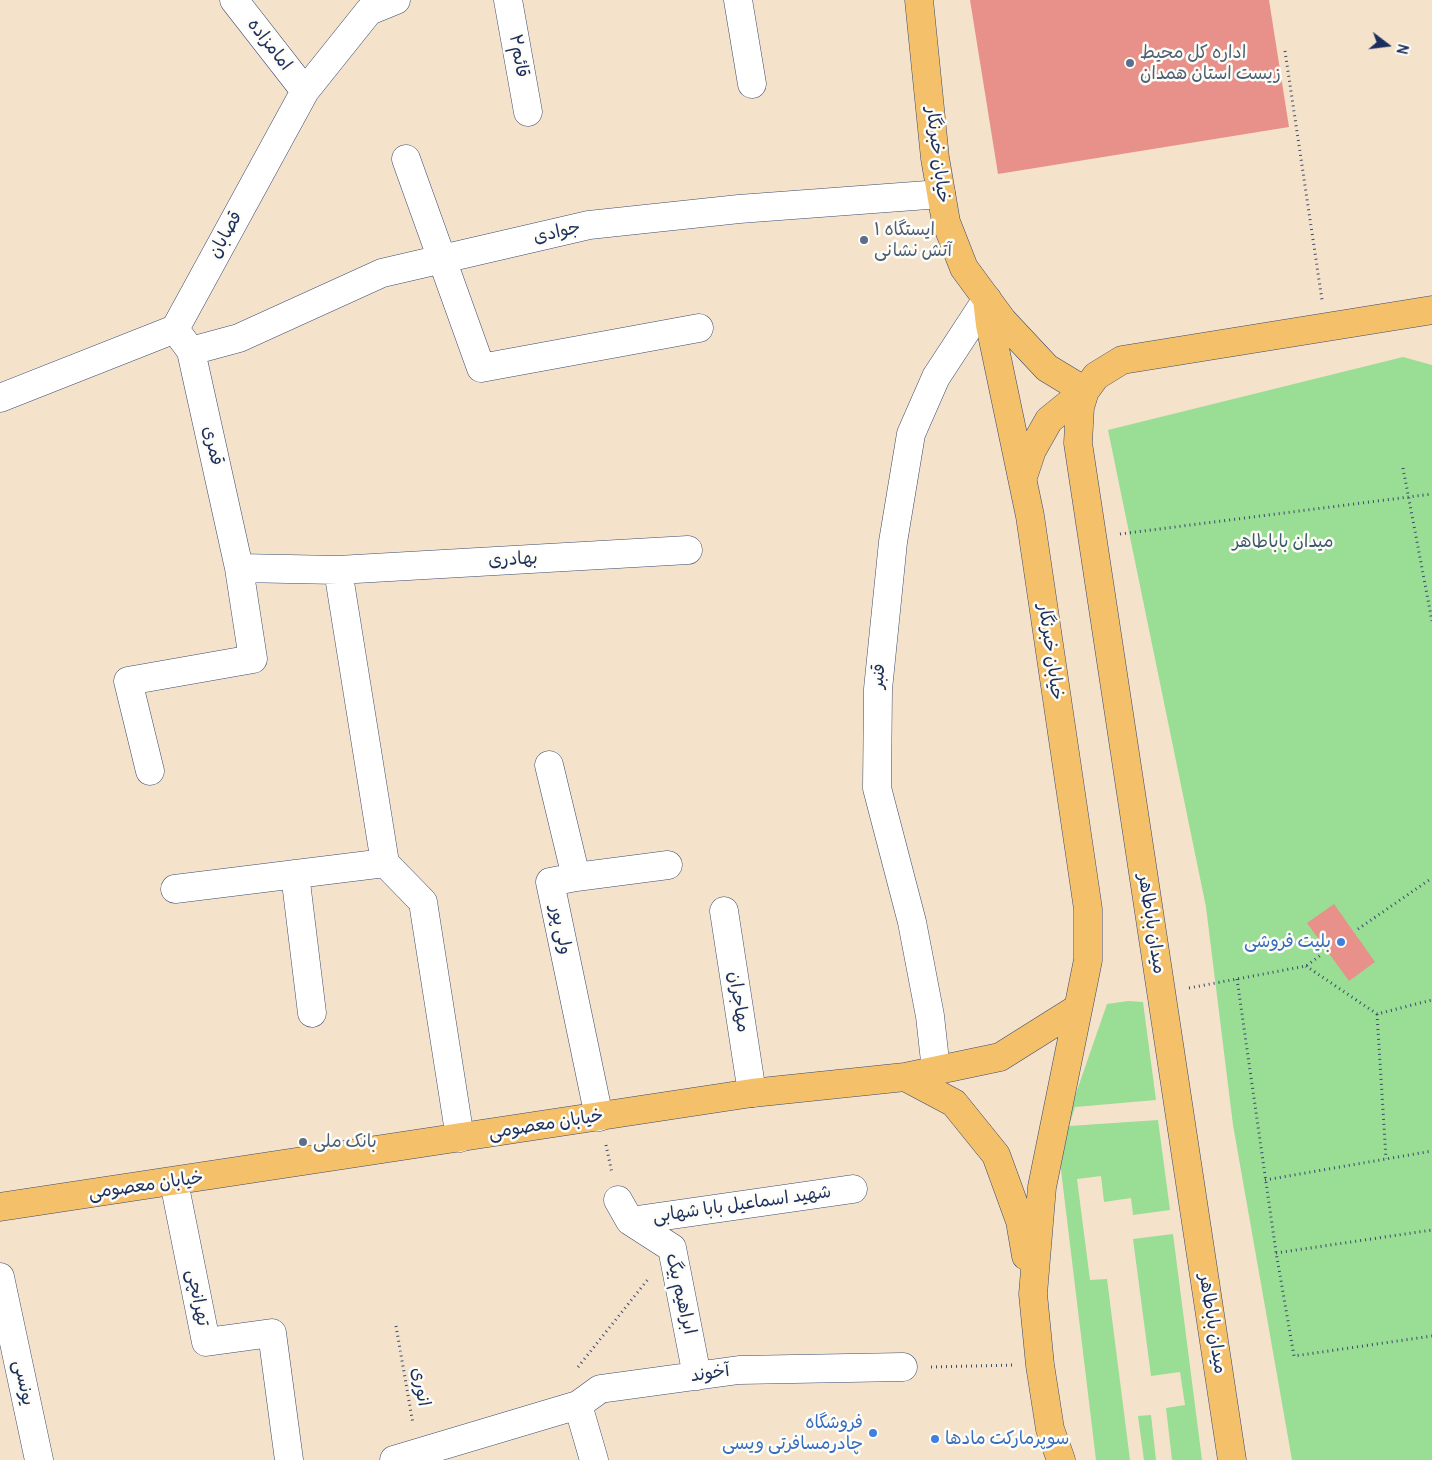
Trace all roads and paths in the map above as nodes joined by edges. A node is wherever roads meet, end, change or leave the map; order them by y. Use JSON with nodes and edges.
{"nodes":[{"id":1,"x":234,"y":0,"type":"edge"},
{"id":2,"x":396,"y":0,"type":"edge"},
{"id":3,"x":508,"y":0,"type":"edge"},
{"id":4,"x":738,"y":0,"type":"edge"},
{"id":5,"x":919,"y":0,"type":"edge"},
{"id":6,"x":1285,"y":51,"type":"dead end"},
{"id":7,"x":752,"y":84,"type":"dead end"},
{"id":8,"x":305,"y":91,"type":"junction"},
{"id":9,"x":528,"y":112,"type":"dead end"},
{"id":10,"x":406,"y":159,"type":"dead end"},
{"id":11,"x":941,"y":194,"type":"junction"},
{"id":12,"x":441,"y":260,"type":"junction"},
{"id":13,"x":987,"y":299,"type":"junction"},
{"id":14,"x":1432,"y":310,"type":"edge"},
{"id":15,"x":1326,"y":327,"type":"junction"},
{"id":16,"x":699,"y":328,"type":"dead end"},
{"id":17,"x":175,"y":329,"type":"junction"},
{"id":18,"x":191,"y":351,"type":"junction"},
{"id":19,"x":1085,"y":391,"type":"junction"},
{"id":20,"x":0,"y":398,"type":"edge"},
{"id":21,"x":1403,"y":468,"type":"dead end"},
{"id":22,"x":1023,"y":477,"type":"junction"},
{"id":23,"x":1432,"y":494,"type":"edge"},
{"id":24,"x":1409,"y":497,"type":"junction"},
{"id":25,"x":1092,"y":538,"type":"junction"},
{"id":26,"x":688,"y":550,"type":"dead end"},
{"id":27,"x":239,"y":568,"type":"junction"},
{"id":28,"x":338,"y":570,"type":"junction"},
{"id":29,"x":1432,"y":621,"type":"edge"},
{"id":30,"x":549,"y":765,"type":"dead end"},
{"id":31,"x":150,"y":771,"type":"dead end"},
{"id":32,"x":385,"y":863,"type":"junction"},
{"id":33,"x":668,"y":865,"type":"dead end"},
{"id":34,"x":295,"y":874,"type":"junction"},
{"id":35,"x":576,"y":876,"type":"junction"},
{"id":36,"x":1432,"y":878,"type":"edge"},
{"id":37,"x":175,"y":889,"type":"dead end"},
{"id":38,"x":724,"y":911,"type":"dead end"},
{"id":39,"x":1358,"y":929,"type":"dead end"},
{"id":40,"x":1321,"y":955,"type":"dead end"},
{"id":41,"x":1306,"y":966,"type":"junction"},
{"id":42,"x":1237,"y":979,"type":"junction"},
{"id":43,"x":1162,"y":997,"type":"junction"},
{"id":44,"x":1432,"y":1000,"type":"edge"},
{"id":45,"x":1078,"y":1008,"type":"junction"},
{"id":46,"x":312,"y":1013,"type":"dead end"},
{"id":47,"x":1377,"y":1014,"type":"junction"},
{"id":48,"x":936,"y":1070,"type":"junction"},
{"id":49,"x":905,"y":1076,"type":"junction"},
{"id":50,"x":752,"y":1093,"type":"junction"},
{"id":51,"x":599,"y":1117,"type":"junction"},
{"id":52,"x":460,"y":1138,"type":"junction"},
{"id":53,"x":1432,"y":1151,"type":"edge"},
{"id":54,"x":1386,"y":1159,"type":"junction"},
{"id":55,"x":1265,"y":1180,"type":"junction"},
{"id":56,"x":174,"y":1182,"type":"junction"},
{"id":57,"x":853,"y":1189,"type":"dead end"},
{"id":58,"x":0,"y":1207,"type":"edge"},
{"id":59,"x":624,"y":1211,"type":"junction"},
{"id":60,"x":1432,"y":1230,"type":"edge"},
{"id":61,"x":672,"y":1248,"type":"junction"},
{"id":62,"x":1276,"y":1253,"type":"junction"},
{"id":63,"x":0,"y":1277,"type":"edge"},
{"id":64,"x":1033,"y":1294,"type":"junction"},
{"id":65,"x":396,"y":1326,"type":"dead end"},
{"id":66,"x":1432,"y":1336,"type":"edge"},
{"id":67,"x":1040,"y":1365,"type":"junction"},
{"id":68,"x":903,"y":1367,"type":"joint"},
{"id":69,"x":576,"y":1370,"type":"dead end"},
{"id":70,"x":697,"y":1376,"type":"junction"},
{"id":71,"x":578,"y":1405,"type":"junction"},
{"id":72,"x":1050,"y":1429,"type":"junction"},
{"id":73,"x":406,"y":1456,"type":"edge"},
{"id":74,"x":39,"y":1460,"type":"edge"},
{"id":75,"x":289,"y":1460,"type":"edge"},
{"id":76,"x":594,"y":1460,"type":"edge"},
{"id":77,"x":1049,"y":1460,"type":"edge"},
{"id":78,"x":1061,"y":1460,"type":"edge"},
{"id":79,"x":1232,"y":1460,"type":"edge"}],
"edges":[{"from":1,"to":8,"type":"street","name":"امامزاده"},
{"from":2,"to":8,"type":"street","name":"قصابان"},
{"from":3,"to":9,"type":"street","name":"قائم۲"},
{"from":4,"to":7,"type":"street"},
{"from":5,"to":11,"type":"main road","name":"خیابان خبرنگار"},
{"from":6,"to":15,"type":"path"},
{"from":8,"to":17,"type":"street","name":"قصابان"},
{"from":10,"to":12,"type":"street"},
{"from":11,"to":12,"type":"street","name":"جوادی"},
{"from":11,"to":13,"type":"main road","name":"خیابان خبرنگار"},
{"from":12,"to":16,"type":"street"},
{"from":12,"to":18,"type":"street","name":"جوادی"},
{"from":13,"to":19,"type":"main road","name":"خیابان خبرنگار"},
{"from":13,"to":22,"type":"main road","name":"خیابان خبرنگار"},
{"from":13,"to":48,"type":"street","name":"قنبر"},
{"from":14,"to":15,"type":"main road","name":"میدان باباطاهر"},
{"from":15,"to":19,"type":"main road","name":"میدان باباطاهر"},
{"from":17,"to":18,"type":"street","name":"قمری"},
{"from":17,"to":20,"type":"street"},
{"from":18,"to":27,"type":"street","name":"قمری"},
{"from":19,"to":22,"type":"main road"},
{"from":19,"to":25,"type":"main road","name":"میدان باباطاهر"},
{"from":21,"to":24,"type":"path"},
{"from":22,"to":45,"type":"main road","name":"خیابان خبرنگار"},
{"from":23,"to":24,"type":"path"},
{"from":24,"to":25,"type":"path"},
{"from":24,"to":29,"type":"path"},
{"from":25,"to":43,"type":"main road","name":"میدان باباطاهر"},
{"from":26,"to":28,"type":"street","name":"بهادری"},
{"from":27,"to":28,"type":"street","name":"بهادری"},
{"from":27,"to":31,"type":"street","name":"قمری"},
{"from":28,"to":32,"type":"street"},
{"from":30,"to":35,"type":"street"},
{"from":32,"to":34,"type":"street"},
{"from":32,"to":52,"type":"street"},
{"from":33,"to":35,"type":"street"},
{"from":34,"to":37,"type":"street"},
{"from":34,"to":46,"type":"street"},
{"from":35,"to":51,"type":"street","name":"ولی پور"},
{"from":36,"to":39,"type":"path"},
{"from":38,"to":50,"type":"street","name":"مهاجران"},
{"from":40,"to":41,"type":"path"},
{"from":41,"to":42,"type":"path"},
{"from":41,"to":47,"type":"path"},
{"from":42,"to":43,"type":"path"},
{"from":42,"to":55,"type":"path"},
{"from":43,"to":79,"type":"main road","name":"میدان باباطاهر"},
{"from":44,"to":47,"type":"path"},
{"from":45,"to":48,"type":"main road","name":"خیابان معصومی"},
{"from":45,"to":64,"type":"main road","name":"خیابان خبرنگار"},
{"from":47,"to":54,"type":"path"},
{"from":48,"to":49,"type":"main road","name":"خیابان معصومی"},
{"from":49,"to":50,"type":"main road","name":"خیابان معصومی"},
{"from":49,"to":64,"type":"main road"},
{"from":50,"to":51,"type":"main road","name":"خیابان معصومی"},
{"from":51,"to":52,"type":"main road","name":"خیابان معصومی"},
{"from":51,"to":59,"type":"path"},
{"from":52,"to":56,"type":"main road","name":"خیابان معصومی"},
{"from":53,"to":54,"type":"path"},
{"from":54,"to":55,"type":"path"},
{"from":55,"to":62,"type":"path"},
{"from":56,"to":58,"type":"main road","name":"خیابان معصومی"},
{"from":56,"to":75,"type":"street","name":"تهرانچی"},
{"from":57,"to":59,"type":"street","name":"شهید اسماعیل بابا شهابی"},
{"from":59,"to":61,"type":"street","name":"ابراهیم بیگ"},
{"from":60,"to":62,"type":"path"},
{"from":61,"to":69,"type":"path"},
{"from":61,"to":70,"type":"street","name":"ابراهیم بیگ"},
{"from":62,"to":66,"type":"path"},
{"from":63,"to":74,"type":"street","name":"یونسی"},
{"from":64,"to":67,"type":"main road"},
{"from":65,"to":73,"type":"path","name":"انوری"},
{"from":67,"to":68,"type":"path"},
{"from":67,"to":72,"type":"main road"},
{"from":68,"to":70,"type":"street","name":"آخوند"},
{"from":70,"to":71,"type":"street","name":"آخوند"},
{"from":71,"to":73,"type":"street","name":"آخوند"},
{"from":71,"to":76,"type":"street"},
{"from":72,"to":77,"type":"street"},
{"from":72,"to":78,"type":"main road"}]}
